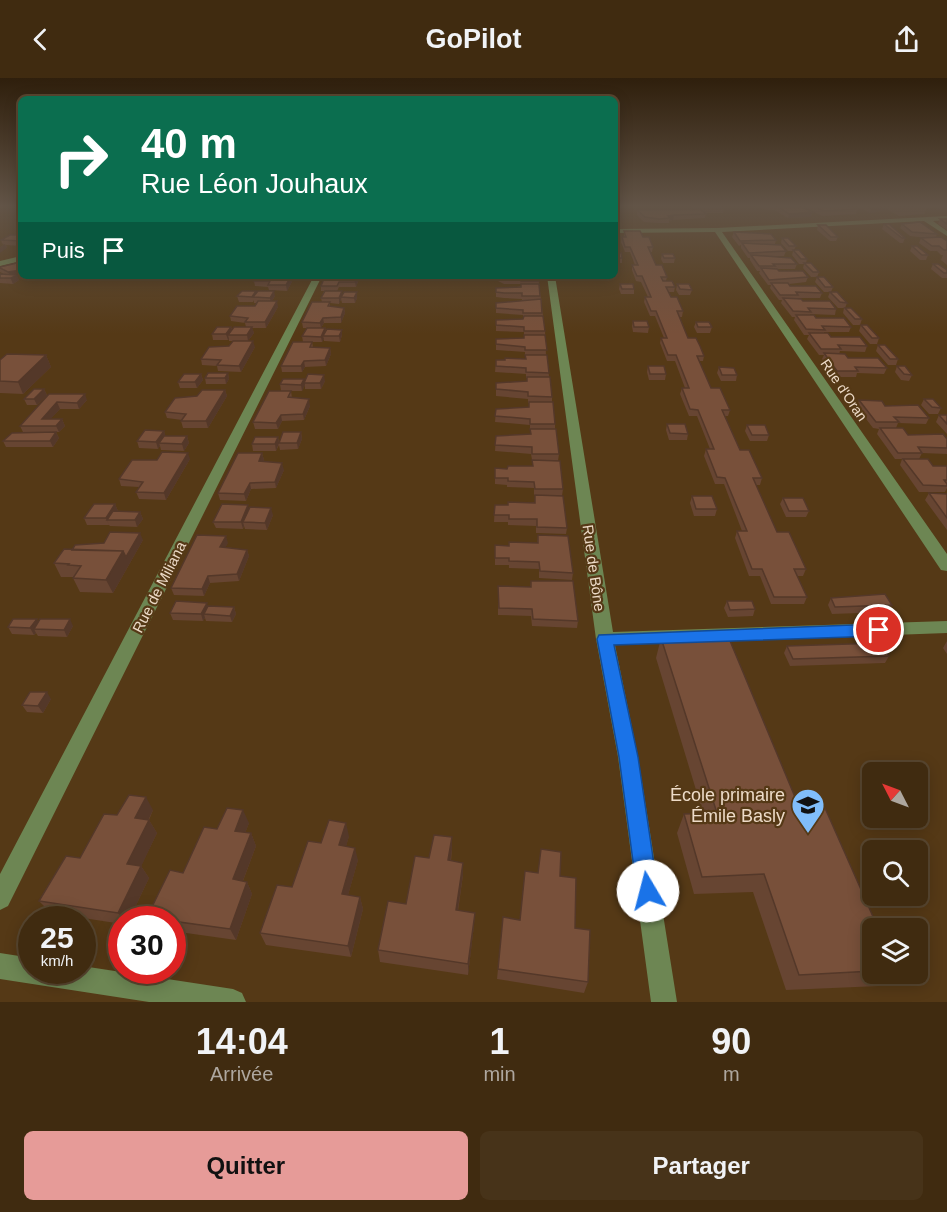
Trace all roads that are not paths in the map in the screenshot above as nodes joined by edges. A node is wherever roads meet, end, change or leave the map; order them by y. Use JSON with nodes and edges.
{"nodes":[{"id":1,"x":729,"y":248,"type":"edge"},
{"id":2,"x":18,"y":259,"type":"edge"},
{"id":3,"x":0,"y":264,"type":"edge"},
{"id":4,"x":316,"y":279,"type":"edge"},
{"id":5,"x":550,"y":279,"type":"edge"},
{"id":6,"x":947,"y":567,"type":"edge"},
{"id":7,"x":947,"y":627,"type":"edge"},
{"id":8,"x":605,"y":639,"type":"junction"},
{"id":9,"x":0,"y":898,"type":"edge"},
{"id":10,"x":0,"y":966,"type":"edge"},
{"id":11,"x":222,"y":1001,"type":"edge"},
{"id":12,"x":664,"y":1002,"type":"edge"}],
"edges":[{"from":1,"to":6,"type":"street","name":"Rue d'Oran"},
{"from":2,"to":3,"type":"street"},
{"from":4,"to":9,"type":"street","name":"Rue de Miliana"},
{"from":5,"to":8,"type":"street","name":"Rue de Bône"},
{"from":7,"to":8,"type":"street"},
{"from":8,"to":12,"type":"street","name":"Rue de Bône"},
{"from":10,"to":11,"type":"street"}]}
